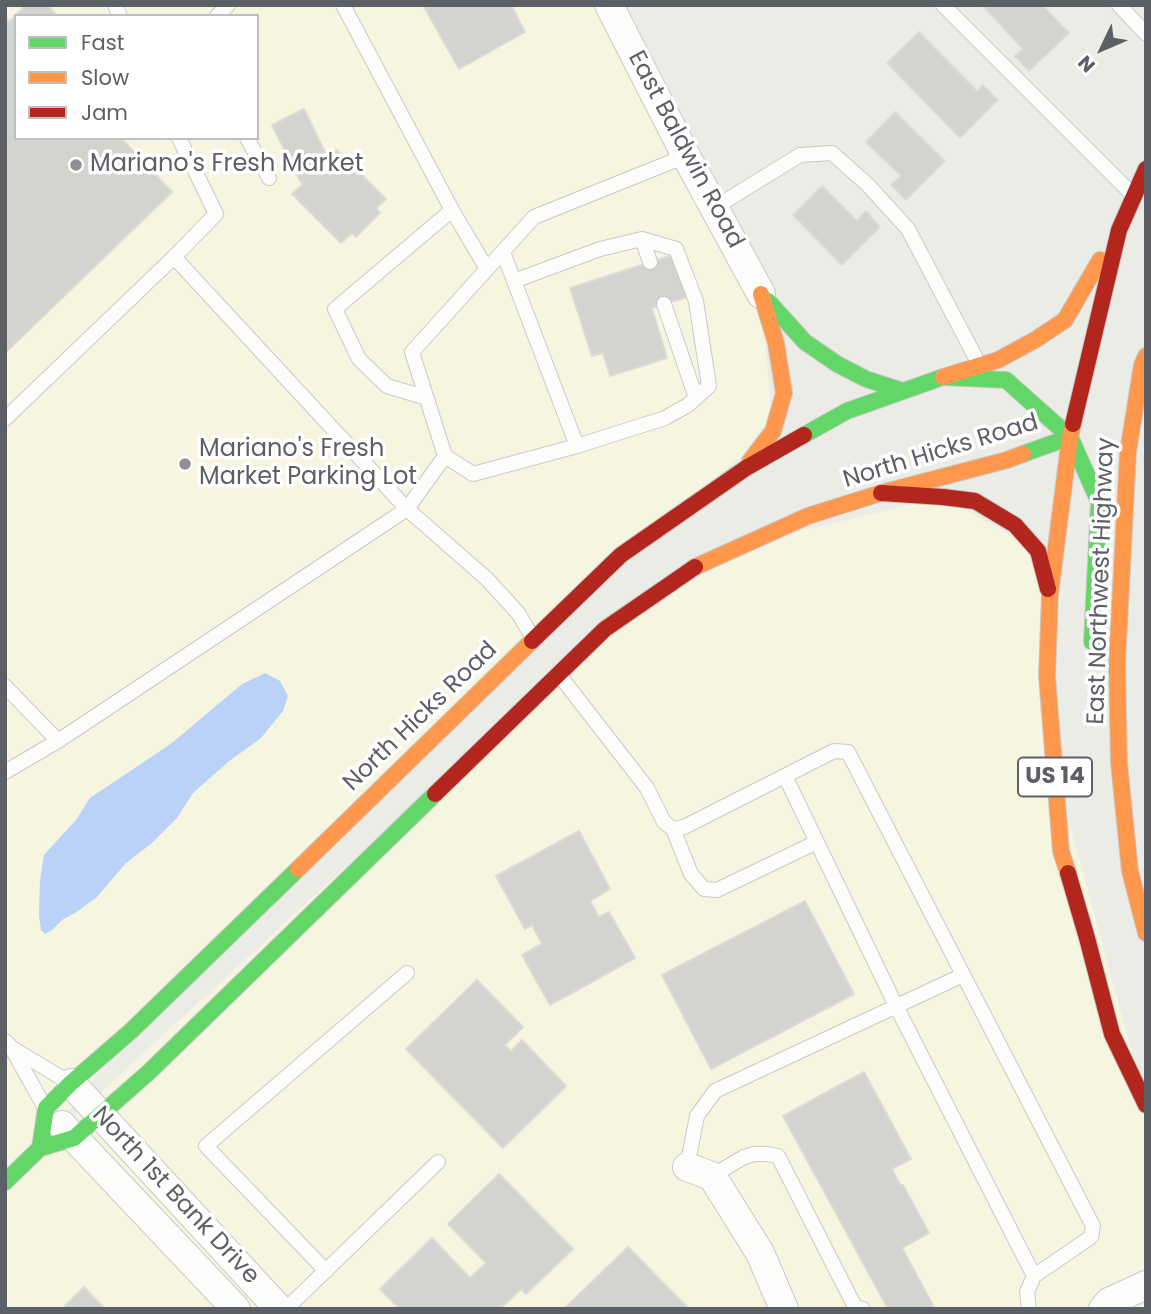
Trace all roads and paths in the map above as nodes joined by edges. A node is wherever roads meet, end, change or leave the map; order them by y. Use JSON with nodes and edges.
{"nodes":[{"id":1,"x":343,"y":5,"type":"edge"},
{"id":2,"x":609,"y":5,"type":"edge"},
{"id":3,"x":943,"y":5,"type":"edge"},
{"id":4,"x":1119,"y":5,"type":"edge"},
{"id":5,"x":1146,"y":34,"type":"edge"},
{"id":6,"x":180,"y":140,"type":"edge"},
{"id":7,"x":248,"y":140,"type":"edge"},
{"id":8,"x":686,"y":156,"type":"junction"},
{"id":9,"x":1146,"y":169,"type":"edge"},
{"id":10,"x":269,"y":178,"type":"dead end"},
{"id":11,"x":1134,"y":196,"type":"junction"},
{"id":12,"x":714,"y":208,"type":"junction"},
{"id":13,"x":452,"y":210,"type":"junction"},
{"id":14,"x":642,"y":239,"type":"junction"},
{"id":15,"x":503,"y":252,"type":"junction"},
{"id":16,"x":174,"y":257,"type":"junction"},
{"id":17,"x":650,"y":262,"type":"dead end"},
{"id":18,"x":487,"y":270,"type":"junction"},
{"id":19,"x":514,"y":281,"type":"junction"},
{"id":20,"x":761,"y":293,"type":"junction"},
{"id":21,"x":664,"y":304,"type":"dead end"},
{"id":22,"x":1144,"y":360,"type":"edge"},
{"id":23,"x":979,"y":365,"type":"junction"},
{"id":24,"x":943,"y":377,"type":"junction"},
{"id":25,"x":1124,"y":383,"type":"dead end"},
{"id":26,"x":903,"y":391,"type":"junction"},
{"id":27,"x":427,"y":398,"type":"junction"},
{"id":28,"x":695,"y":398,"type":"junction"},
{"id":29,"x":5,"y":419,"type":"edge"},
{"id":30,"x":1088,"y":419,"type":"dead end"},
{"id":31,"x":1070,"y":437,"type":"junction"},
{"id":32,"x":577,"y":446,"type":"junction"},
{"id":33,"x":445,"y":456,"type":"junction"},
{"id":34,"x":746,"y":468,"type":"junction"},
{"id":35,"x":881,"y":493,"type":"junction"},
{"id":36,"x":407,"y":509,"type":"junction"},
{"id":37,"x":1050,"y":595,"type":"junction"},
{"id":38,"x":534,"y":639,"type":"junction"},
{"id":39,"x":1091,"y":654,"type":"dead end"},
{"id":40,"x":537,"y":661,"type":"dead end"},
{"id":41,"x":558,"y":674,"type":"junction"},
{"id":42,"x":528,"y":681,"type":"dead end"},
{"id":43,"x":5,"y":686,"type":"edge"},
{"id":44,"x":1102,"y":699,"type":"dead end"},
{"id":45,"x":1118,"y":728,"type":"junction"},
{"id":46,"x":496,"y":735,"type":"junction"},
{"id":47,"x":58,"y":741,"type":"junction"},
{"id":48,"x":5,"y":772,"type":"edge"},
{"id":49,"x":785,"y":776,"type":"junction"},
{"id":50,"x":673,"y":829,"type":"junction"},
{"id":51,"x":817,"y":842,"type":"junction"},
{"id":52,"x":1146,"y":933,"type":"edge"},
{"id":53,"x":407,"y":973,"type":"dead end"},
{"id":54,"x":962,"y":975,"type":"junction"},
{"id":55,"x":896,"y":1006,"type":"junction"},
{"id":56,"x":8,"y":1044,"type":"edge"},
{"id":57,"x":71,"y":1083,"type":"junction"},
{"id":58,"x":1146,"y":1105,"type":"edge"},
{"id":59,"x":46,"y":1108,"type":"junction"},
{"id":60,"x":100,"y":1115,"type":"junction"},
{"id":61,"x":74,"y":1138,"type":"junction"},
{"id":62,"x":40,"y":1148,"type":"junction"},
{"id":63,"x":438,"y":1162,"type":"dead end"},
{"id":64,"x":700,"y":1172,"type":"junction"},
{"id":65,"x":5,"y":1182,"type":"edge"},
{"id":66,"x":326,"y":1271,"type":"junction"},
{"id":67,"x":1034,"y":1276,"type":"junction"},
{"id":68,"x":1146,"y":1285,"type":"edge"},
{"id":69,"x":236,"y":1309,"type":"edge"},
{"id":70,"x":279,"y":1309,"type":"edge"},
{"id":71,"x":286,"y":1309,"type":"edge"},
{"id":72,"x":784,"y":1309,"type":"edge"},
{"id":73,"x":863,"y":1309,"type":"edge"},
{"id":74,"x":1029,"y":1309,"type":"edge"},
{"id":75,"x":1103,"y":1309,"type":"edge"}],
"edges":[{"from":1,"to":13,"type":"lane"},
{"from":2,"to":8,"type":"street","name":"East Baldwin Road"},
{"from":3,"to":11,"type":"lane"},
{"from":4,"to":5,"type":"lane"},
{"from":6,"to":16,"type":"lane"},
{"from":7,"to":10,"type":"lane"},
{"from":8,"to":12,"type":"street","name":"East Baldwin Road"},
{"from":8,"to":15,"type":"lane"},
{"from":9,"to":11,"type":"main road","name":"East Northwest Highway","number":"US 14"},
{"from":11,"to":23,"type":"main road"},
{"from":11,"to":31,"type":"main road","name":"East Northwest Highway","number":"US 14"},
{"from":12,"to":20,"type":"street","name":"East Baldwin Road"},
{"from":12,"to":23,"type":"lane"},
{"from":13,"to":18,"type":"lane"},
{"from":13,"to":27,"type":"lane"},
{"from":14,"to":17,"type":"lane"},
{"from":14,"to":19,"type":"lane"},
{"from":14,"to":28,"type":"lane"},
{"from":15,"to":18,"type":"lane"},
{"from":15,"to":19,"type":"lane"},
{"from":16,"to":29,"type":"lane"},
{"from":16,"to":36,"type":"lane"},
{"from":18,"to":27,"type":"lane"},
{"from":19,"to":32,"type":"lane"},
{"from":20,"to":26,"type":"main road"},
{"from":20,"to":34,"type":"main road"},
{"from":21,"to":28,"type":"lane"},
{"from":22,"to":25,"type":"main road"},
{"from":22,"to":45,"type":"main road","name":"East Northwest Highway","number":"US 14"},
{"from":23,"to":24,"type":"main road"},
{"from":24,"to":26,"type":"main road","name":"North Hicks Road"},
{"from":24,"to":31,"type":"main road","name":"North Hicks Road"},
{"from":26,"to":34,"type":"main road","name":"North Hicks Road"},
{"from":27,"to":33,"type":"lane"},
{"from":28,"to":32,"type":"lane"},
{"from":30,"to":31,"type":"main road"},
{"from":31,"to":35,"type":"main road","name":"North Hicks Road"},
{"from":31,"to":37,"type":"main road","name":"East Northwest Highway","number":"US 14"},
{"from":31,"to":39,"type":"main road"},
{"from":32,"to":33,"type":"lane"},
{"from":33,"to":36,"type":"lane"},
{"from":34,"to":38,"type":"main road","name":"North Hicks Road"},
{"from":35,"to":37,"type":"main road"},
{"from":35,"to":41,"type":"main road","name":"North Hicks Road"},
{"from":36,"to":38,"type":"lane"},
{"from":36,"to":47,"type":"lane"},
{"from":37,"to":58,"type":"main road","name":"East Northwest Highway","number":"US 14"},
{"from":38,"to":40,"type":"main road"},
{"from":38,"to":57,"type":"main road","name":"North Hicks Road"},
{"from":41,"to":46,"type":"main road","name":"North Hicks Road"},
{"from":41,"to":50,"type":"lane"},
{"from":42,"to":46,"type":"main road"},
{"from":43,"to":47,"type":"lane"},
{"from":44,"to":45,"type":"main road"},
{"from":45,"to":52,"type":"main road","name":"East Northwest Highway","number":"US 14"},
{"from":46,"to":60,"type":"main road","name":"North Hicks Road"},
{"from":47,"to":48,"type":"lane"},
{"from":49,"to":50,"type":"lane"},
{"from":49,"to":51,"type":"lane"},
{"from":49,"to":54,"type":"lane"},
{"from":50,"to":51,"type":"lane"},
{"from":51,"to":55,"type":"lane"},
{"from":53,"to":66,"type":"lane"},
{"from":54,"to":55,"type":"lane"},
{"from":54,"to":67,"type":"lane"},
{"from":55,"to":64,"type":"lane"},
{"from":55,"to":67,"type":"lane"},
{"from":56,"to":57,"type":"lane"},
{"from":56,"to":59,"type":"lane"},
{"from":57,"to":59,"type":"main road","name":"North Hicks Road"},
{"from":57,"to":60,"type":"street","name":"North 1st Bank Drive"},
{"from":59,"to":61,"type":"street","name":"North 1st Bank Drive"},
{"from":59,"to":62,"type":"main road"},
{"from":60,"to":61,"type":"main road","name":"North Hicks Road"},
{"from":60,"to":70,"type":"street","name":"North 1st Bank Drive"},
{"from":61,"to":62,"type":"main road","name":"North Hicks Road"},
{"from":61,"to":69,"type":"street","name":"North 1st Bank Drive"},
{"from":62,"to":65,"type":"main road","name":"North Hicks Road"},
{"from":63,"to":66,"type":"lane"},
{"from":64,"to":72,"type":"street"},
{"from":64,"to":73,"type":"lane"},
{"from":66,"to":71,"type":"lane"},
{"from":67,"to":74,"type":"lane"},
{"from":68,"to":75,"type":"street"}]}
